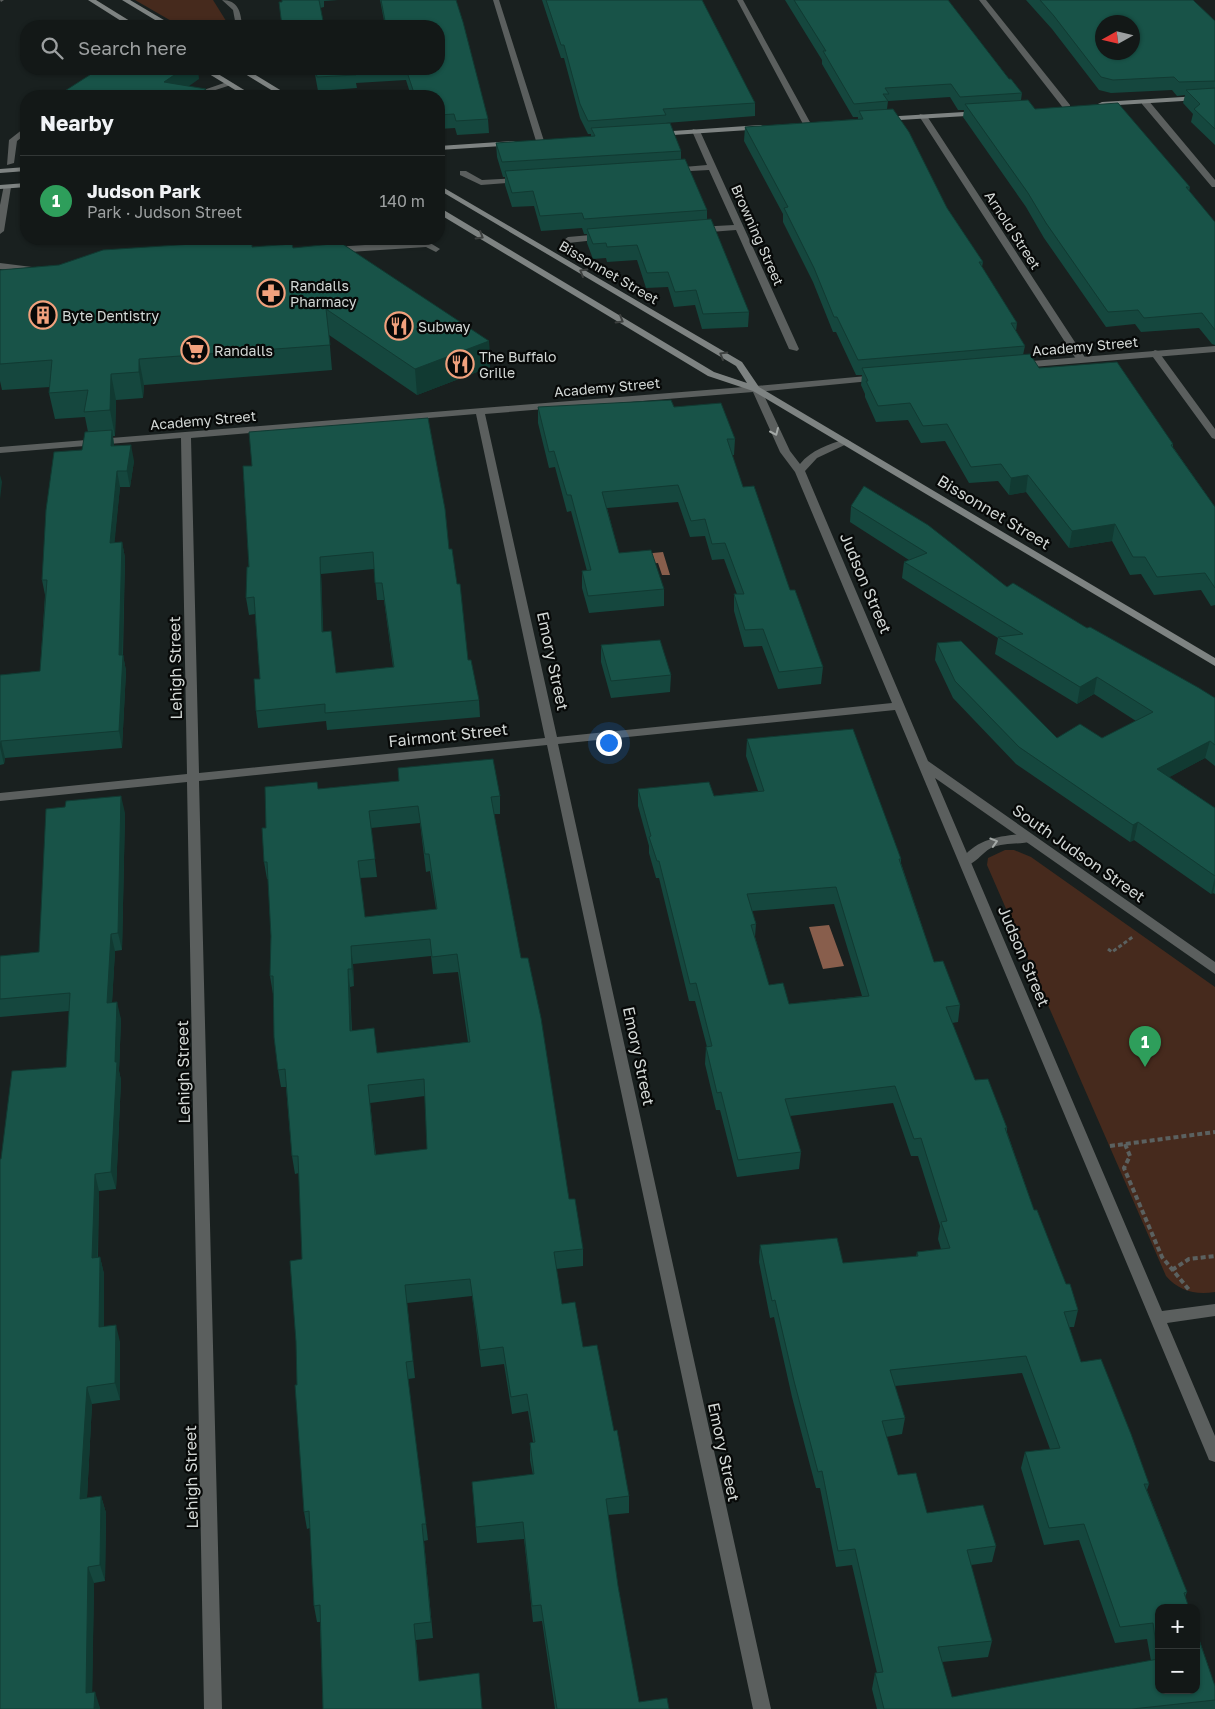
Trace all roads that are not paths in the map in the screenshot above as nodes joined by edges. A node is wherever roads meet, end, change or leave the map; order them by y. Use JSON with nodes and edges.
{"nodes":[{"id":1,"x":91,"y":0,"type":"edge"},
{"id":2,"x":125,"y":0,"type":"edge"},
{"id":3,"x":225,"y":0,"type":"edge"},
{"id":4,"x":496,"y":0,"type":"edge"},
{"id":5,"x":740,"y":0,"type":"edge"},
{"id":6,"x":982,"y":0,"type":"edge"},
{"id":7,"x":124,"y":20,"type":"edge"},
{"id":8,"x":160,"y":20,"type":"edge"},
{"id":9,"x":239,"y":20,"type":"edge"},
{"id":10,"x":215,"y":75,"type":"edge"},
{"id":11,"x":251,"y":75,"type":"edge"},
{"id":12,"x":230,"y":84,"type":"junction"},
{"id":13,"x":210,"y":90,"type":"edge"},
{"id":14,"x":240,"y":90,"type":"edge"},
{"id":15,"x":276,"y":90,"type":"edge"},
{"id":16,"x":1215,"y":97,"type":"edge"},
{"id":17,"x":1146,"y":102,"type":"junction"},
{"id":18,"x":1096,"y":105,"type":"edge"},
{"id":19,"x":1076,"y":106,"type":"edge"},
{"id":20,"x":1057,"y":107,"type":"edge"},
{"id":21,"x":1067,"y":107,"type":"junction"},
{"id":22,"x":990,"y":112,"type":"edge"},
{"id":23,"x":923,"y":116,"type":"junction"},
{"id":24,"x":875,"y":120,"type":"edge"},
{"id":25,"x":817,"y":123,"type":"edge"},
{"id":26,"x":798,"y":124,"type":"edge"},
{"id":27,"x":807,"y":124,"type":"junction"},
{"id":28,"x":770,"y":126,"type":"edge"},
{"id":29,"x":696,"y":131,"type":"junction"},
{"id":30,"x":648,"y":134,"type":"edge"},
{"id":31,"x":20,"y":135,"type":"edge"},
{"id":32,"x":550,"y":141,"type":"edge"},
{"id":33,"x":531,"y":142,"type":"edge"},
{"id":34,"x":540,"y":142,"type":"junction"},
{"id":35,"x":522,"y":143,"type":"edge"},
{"id":36,"x":445,"y":148,"type":"edge"},
{"id":37,"x":10,"y":166,"type":"junction"},
{"id":38,"x":712,"y":167,"type":"junction"},
{"id":39,"x":20,"y":168,"type":"edge"},
{"id":40,"x":664,"y":170,"type":"edge"},
{"id":41,"x":0,"y":171,"type":"edge"},
{"id":42,"x":463,"y":173,"type":"dead end"},
{"id":43,"x":530,"y":180,"type":"edge"},
{"id":44,"x":1215,"y":185,"type":"edge"},
{"id":45,"x":20,"y":186,"type":"edge"},
{"id":46,"x":3,"y":187,"type":"edge"},
{"id":47,"x":445,"y":191,"type":"edge"},
{"id":48,"x":445,"y":215,"type":"edge"},
{"id":49,"x":740,"y":227,"type":"junction"},
{"id":50,"x":692,"y":230,"type":"edge"},
{"id":51,"x":0,"y":231,"type":"edge"},
{"id":52,"x":616,"y":236,"type":"edge"},
{"id":53,"x":568,"y":240,"type":"dead end"},
{"id":54,"x":412,"y":245,"type":"edge"},
{"id":55,"x":429,"y":245,"type":"edge"},
{"id":56,"x":436,"y":249,"type":"dead end"},
{"id":57,"x":321,"y":251,"type":"edge"},
{"id":58,"x":0,"y":266,"type":"edge"},
{"id":59,"x":38,"y":269,"type":"edge"},
{"id":60,"x":794,"y":349,"type":"dead end"},
{"id":61,"x":1215,"y":349,"type":"edge"},
{"id":62,"x":1155,"y":354,"type":"junction"},
{"id":63,"x":1081,"y":359,"type":"junction"},
{"id":64,"x":1013,"y":366,"type":"edge"},
{"id":65,"x":886,"y":377,"type":"edge"},
{"id":66,"x":756,"y":389,"type":"junction"},
{"id":67,"x":480,"y":412,"type":"junction"},
{"id":68,"x":186,"y":435,"type":"junction"},
{"id":69,"x":1215,"y":436,"type":"edge"},
{"id":70,"x":846,"y":442,"type":"junction"},
{"id":71,"x":0,"y":450,"type":"edge"},
{"id":72,"x":800,"y":471,"type":"junction"},
{"id":73,"x":1215,"y":663,"type":"edge"},
{"id":74,"x":900,"y":706,"type":"junction"},
{"id":75,"x":552,"y":741,"type":"junction"},
{"id":76,"x":924,"y":764,"type":"junction"},
{"id":77,"x":195,"y":777,"type":"junction"},
{"id":78,"x":0,"y":797,"type":"edge"},
{"id":79,"x":1029,"y":838,"type":"junction"},
{"id":80,"x":966,"y":862,"type":"junction"},
{"id":81,"x":1215,"y":969,"type":"edge"},
{"id":82,"x":1215,"y":1310,"type":"edge"},
{"id":83,"x":1157,"y":1318,"type":"junction"},
{"id":84,"x":1215,"y":1455,"type":"edge"},
{"id":85,"x":213,"y":1709,"type":"edge"},
{"id":86,"x":762,"y":1709,"type":"edge"}],
"edges":[{"from":1,"to":7,"type":"main road"},
{"from":2,"to":8,"type":"main road"},
{"from":3,"to":9,"type":"street"},
{"from":4,"to":34,"type":"street"},
{"from":5,"to":27,"type":"street"},
{"from":6,"to":21,"type":"street"},
{"from":10,"to":12,"type":"main road"},
{"from":11,"to":15,"type":"main road"},
{"from":12,"to":13,"type":"street"},
{"from":12,"to":14,"type":"main road"},
{"from":16,"to":17,"type":"main road"},
{"from":17,"to":18,"type":"main road"},
{"from":17,"to":44,"type":"street"},
{"from":19,"to":21,"type":"main road"},
{"from":20,"to":21,"type":"main road"},
{"from":22,"to":23,"type":"main road"},
{"from":23,"to":24,"type":"main road"},
{"from":23,"to":63,"type":"street","name":"Arnold Street"},
{"from":25,"to":27,"type":"main road"},
{"from":26,"to":27,"type":"main road"},
{"from":28,"to":29,"type":"main road"},
{"from":29,"to":30,"type":"main road"},
{"from":29,"to":38,"type":"street","name":"Browning Street"},
{"from":31,"to":37,"type":"street"},
{"from":32,"to":34,"type":"main road"},
{"from":33,"to":34,"type":"main road"},
{"from":35,"to":36,"type":"main road"},
{"from":37,"to":39,"type":"main road"},
{"from":37,"to":41,"type":"main road"},
{"from":37,"to":46,"type":"main road"},
{"from":38,"to":40,"type":"street"},
{"from":38,"to":49,"type":"street","name":"Browning Street"},
{"from":42,"to":43,"type":"street"},
{"from":45,"to":46,"type":"main road"},
{"from":46,"to":51,"type":"street"},
{"from":66,"to":47,"type":"main road","name":"Bissonnet Street","one_way":true},
{"from":48,"to":66,"type":"main road","name":"Bissonnet Street","one_way":true},
{"from":49,"to":50,"type":"street"},
{"from":49,"to":60,"type":"street","name":"Browning Street"},
{"from":52,"to":53,"type":"street"},
{"from":54,"to":57,"type":"street"},
{"from":55,"to":56,"type":"street"},
{"from":58,"to":59,"type":"street"},
{"from":61,"to":62,"type":"street","name":"Academy Street"},
{"from":62,"to":63,"type":"street","name":"Academy Street"},
{"from":62,"to":69,"type":"street"},
{"from":63,"to":64,"type":"street","name":"Academy Street"},
{"from":65,"to":66,"type":"street","name":"Academy Street"},
{"from":66,"to":67,"type":"street","name":"Academy Street"},
{"from":66,"to":70,"type":"main road","name":"Bissonnet Street"},
{"from":66,"to":72,"type":"street","name":"Judson Street","one_way":true},
{"from":67,"to":68,"type":"street","name":"Academy Street"},
{"from":67,"to":75,"type":"street","name":"Emory Street"},
{"from":68,"to":71,"type":"street","name":"Academy Street"},
{"from":68,"to":77,"type":"street","name":"Lehigh Street"},
{"from":70,"to":72,"type":"street"},
{"from":70,"to":73,"type":"main road","name":"Bissonnet Street"},
{"from":72,"to":74,"type":"street","name":"Judson Street"},
{"from":74,"to":75,"type":"street","name":"Fairmont Street"},
{"from":74,"to":76,"type":"street","name":"Judson Street"},
{"from":75,"to":77,"type":"street","name":"Fairmont Street"},
{"from":75,"to":86,"type":"street","name":"Emory Street"},
{"from":76,"to":79,"type":"street","name":"South Judson Street"},
{"from":76,"to":80,"type":"street","name":"Judson Street"},
{"from":77,"to":78,"type":"street","name":"Fairmont Street"},
{"from":77,"to":85,"type":"street","name":"Lehigh Street"},
{"from":80,"to":79,"type":"street","one_way":true},
{"from":79,"to":81,"type":"street","name":"South Judson Street"},
{"from":80,"to":83,"type":"street","name":"Judson Street"},
{"from":82,"to":83,"type":"street"},
{"from":83,"to":84,"type":"street","name":"Judson Street"}]}
